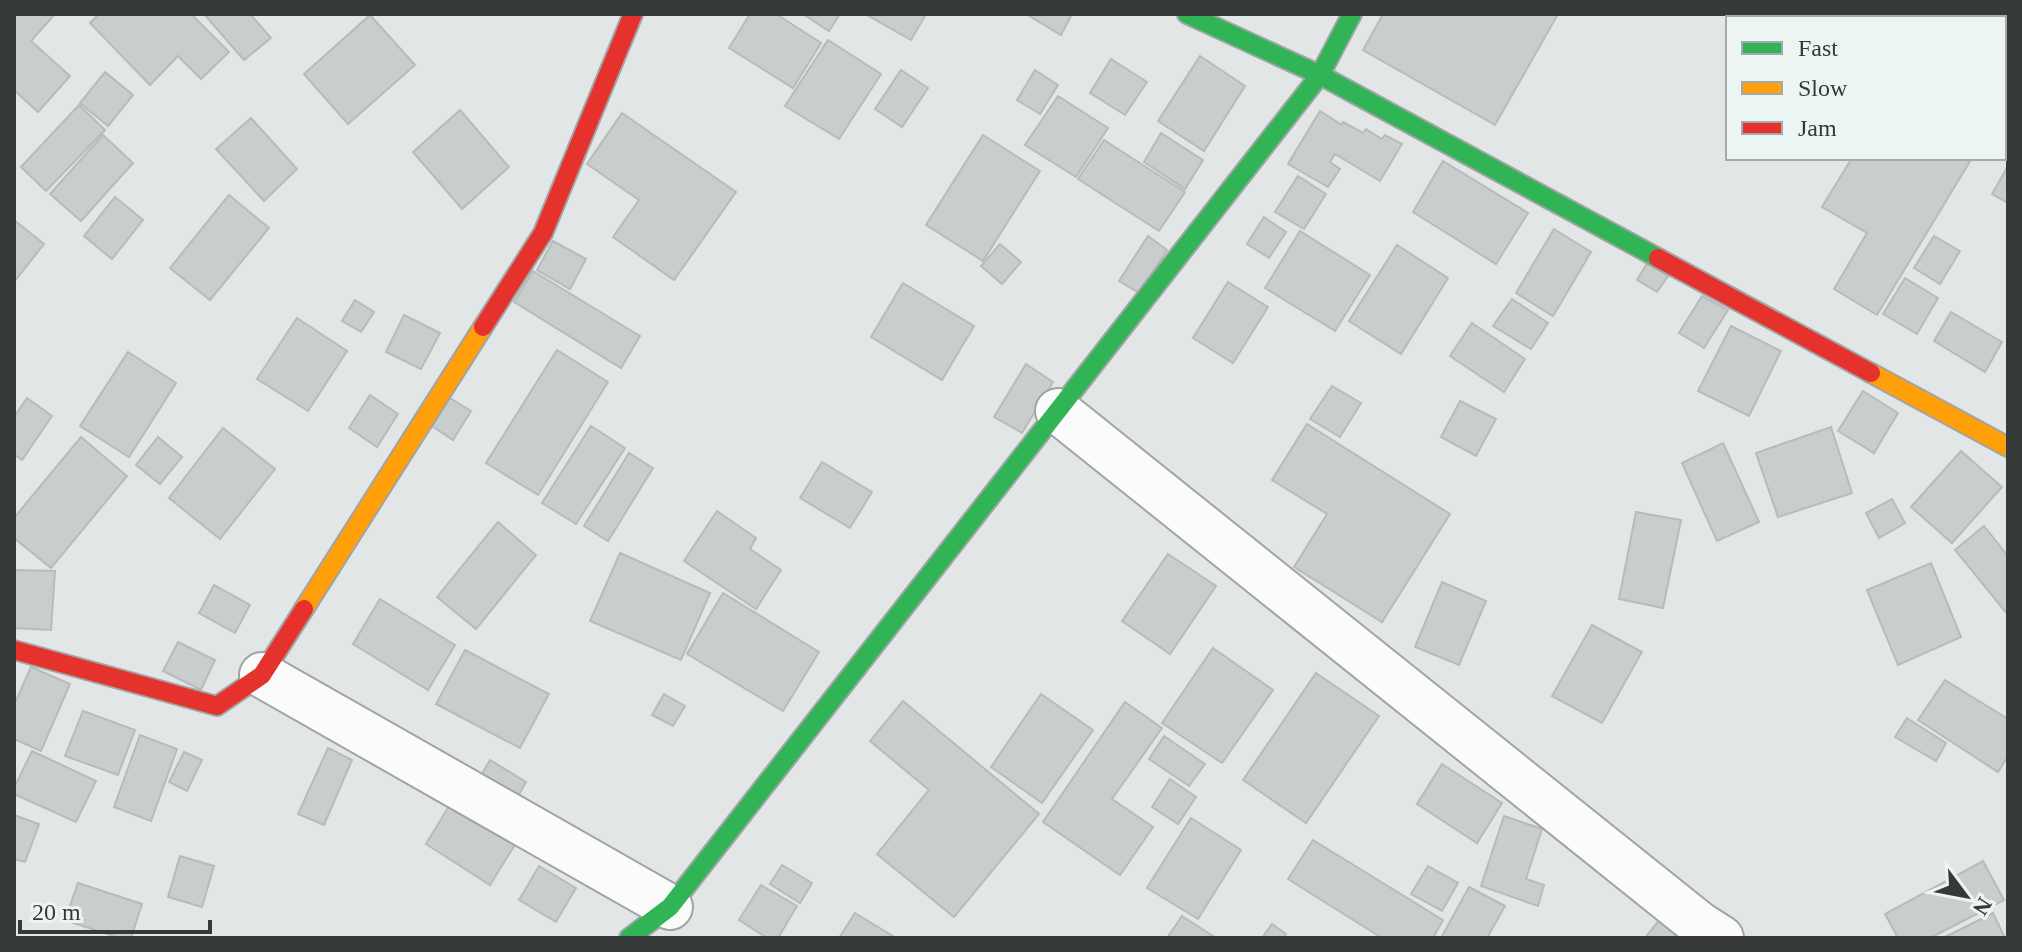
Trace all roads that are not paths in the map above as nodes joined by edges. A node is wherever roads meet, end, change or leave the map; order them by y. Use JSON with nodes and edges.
{"nodes":[{"id":1,"x":633,"y":14,"type":"edge"},
{"id":2,"x":1187,"y":14,"type":"edge"},
{"id":3,"x":1352,"y":14,"type":"edge"},
{"id":4,"x":1320,"y":75,"type":"junction"},
{"id":5,"x":1058,"y":411,"type":"junction"},
{"id":6,"x":2008,"y":447,"type":"edge"},
{"id":7,"x":14,"y":650,"type":"edge"},
{"id":8,"x":262,"y":675,"type":"junction"},
{"id":9,"x":670,"y":907,"type":"junction"},
{"id":10,"x":629,"y":938,"type":"edge"},
{"id":11,"x":1721,"y":938,"type":"edge"}],
"edges":[{"from":1,"to":8,"type":"street"},
{"from":2,"to":4,"type":"street"},
{"from":3,"to":4,"type":"street"},
{"from":4,"to":5,"type":"street"},
{"from":4,"to":6,"type":"street"},
{"from":5,"to":9,"type":"street"},
{"from":5,"to":11,"type":"street"},
{"from":7,"to":8,"type":"street"},
{"from":8,"to":9,"type":"street"},
{"from":9,"to":10,"type":"street"}]}
